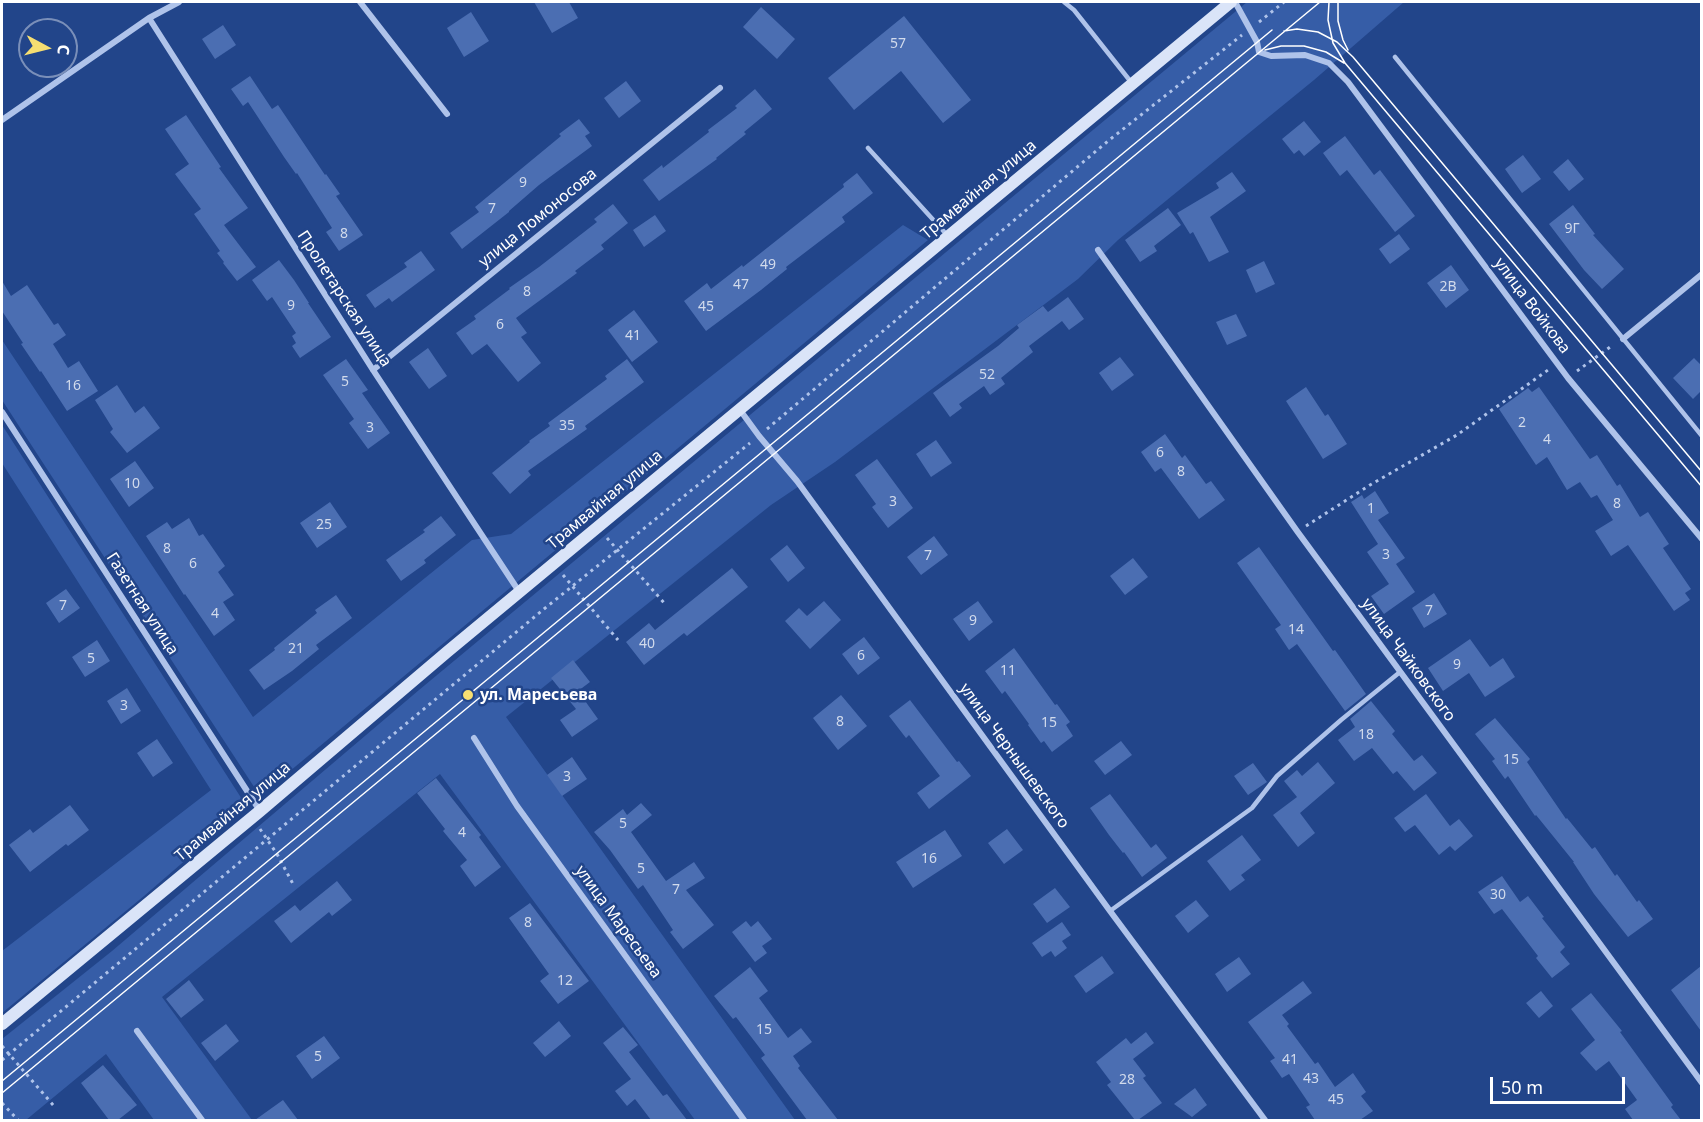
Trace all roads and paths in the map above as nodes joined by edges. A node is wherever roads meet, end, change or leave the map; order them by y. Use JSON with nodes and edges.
{"nodes":[{"id":1,"x":179,"y":2,"type":"edge"},
{"id":2,"x":360,"y":2,"type":"edge"},
{"id":3,"x":1065,"y":2,"type":"edge"},
{"id":4,"x":1233,"y":2,"type":"edge"},
{"id":5,"x":1284,"y":2,"type":"edge"},
{"id":6,"x":149,"y":18,"type":"junction"},
{"id":7,"x":1250,"y":29,"type":"junction"},
{"id":8,"x":1395,"y":57,"type":"dead end"},
{"id":9,"x":1133,"y":84,"type":"junction"},
{"id":10,"x":720,"y":88,"type":"dead end"},
{"id":11,"x":447,"y":114,"type":"dead end"},
{"id":12,"x":2,"y":120,"type":"edge"},
{"id":13,"x":868,"y":148,"type":"dead end"},
{"id":14,"x":949,"y":237,"type":"junction"},
{"id":15,"x":1098,"y":250,"type":"dead end"},
{"id":16,"x":1701,"y":274,"type":"edge"},
{"id":17,"x":1623,"y":339,"type":"junction"},
{"id":18,"x":1558,"y":364,"type":"junction"},
{"id":19,"x":373,"y":370,"type":"junction"},
{"id":20,"x":1568,"y":378,"type":"junction"},
{"id":21,"x":740,"y":410,"type":"junction"},
{"id":22,"x":2,"y":412,"type":"edge"},
{"id":23,"x":759,"y":436,"type":"junction"},
{"id":24,"x":1701,"y":436,"type":"edge"},
{"id":25,"x":598,"y":528,"type":"junction"},
{"id":26,"x":1297,"y":531,"type":"junction"},
{"id":27,"x":1701,"y":539,"type":"edge"},
{"id":28,"x":617,"y":550,"type":"junction"},
{"id":29,"x":554,"y":564,"type":"junction"},
{"id":30,"x":573,"y":586,"type":"junction"},
{"id":31,"x":520,"y":593,"type":"junction"},
{"id":32,"x":666,"y":605,"type":"dead end"},
{"id":33,"x":618,"y":640,"type":"dead end"},
{"id":34,"x":1400,"y":672,"type":"junction"},
{"id":35,"x":474,"y":738,"type":"dead end"},
{"id":36,"x":256,"y":815,"type":"junction"},
{"id":37,"x":268,"y":839,"type":"junction"},
{"id":38,"x":293,"y":884,"type":"dead end"},
{"id":39,"x":1110,"y":911,"type":"junction"},
{"id":40,"x":2,"y":1024,"type":"edge"},
{"id":41,"x":138,"y":1031,"type":"dead end"},
{"id":42,"x":2,"y":1046,"type":"edge"},
{"id":43,"x":9,"y":1054,"type":"junction"},
{"id":44,"x":2,"y":1060,"type":"edge"},
{"id":45,"x":1701,"y":1083,"type":"edge"},
{"id":46,"x":2,"y":1103,"type":"edge"},
{"id":47,"x":54,"y":1106,"type":"dead end"},
{"id":48,"x":18,"y":1120,"type":"edge"},
{"id":49,"x":202,"y":1120,"type":"edge"},
{"id":50,"x":744,"y":1120,"type":"edge"},
{"id":51,"x":1265,"y":1120,"type":"edge"}],
"edges":[{"from":1,"to":6,"type":"street"},
{"from":2,"to":11,"type":"street"},
{"from":3,"to":9,"type":"lane"},
{"from":4,"to":7,"type":"street"},
{"from":4,"to":9,"type":"main road","name":"Трамвайная улица"},
{"from":5,"to":7,"type":"path"},
{"from":6,"to":12,"type":"street"},
{"from":6,"to":19,"type":"street","name":"Пролетарская улица"},
{"from":7,"to":18,"type":"street","name":"улица Войкова"},
{"from":7,"to":23,"type":"path"},
{"from":8,"to":17,"type":"lane"},
{"from":9,"to":14,"type":"main road","name":"Трамвайная улица"},
{"from":10,"to":19,"type":"street","name":"улица Ломоносова"},
{"from":13,"to":14,"type":"lane"},
{"from":14,"to":21,"type":"main road","name":"Трамвайная улица"},
{"from":15,"to":26,"type":"street","name":"улица Чайковского"},
{"from":16,"to":17,"type":"street"},
{"from":17,"to":20,"type":"path"},
{"from":17,"to":24,"type":"lane"},
{"from":18,"to":20,"type":"street","name":"улица Войкова"},
{"from":18,"to":26,"type":"path"},
{"from":19,"to":31,"type":"street","name":"Пролетарская улица"},
{"from":20,"to":27,"type":"street","name":"улица Войкова"},
{"from":21,"to":23,"type":"street","name":"улица Чернышевского"},
{"from":21,"to":25,"type":"main road","name":"Трамвайная улица"},
{"from":22,"to":36,"type":"street","name":"Газетная улица"},
{"from":23,"to":28,"type":"path"},
{"from":23,"to":39,"type":"street","name":"улица Чернышевского"},
{"from":25,"to":28,"type":"path"},
{"from":25,"to":29,"type":"main road","name":"Трамвайная улица"},
{"from":26,"to":34,"type":"street","name":"улица Чайковского"},
{"from":28,"to":30,"type":"path"},
{"from":28,"to":32,"type":"path"},
{"from":29,"to":30,"type":"path"},
{"from":29,"to":31,"type":"main road","name":"Трамвайная улица"},
{"from":30,"to":33,"type":"path"},
{"from":30,"to":37,"type":"path"},
{"from":31,"to":36,"type":"main road","name":"Трамвайная улица"},
{"from":34,"to":39,"type":"lane"},
{"from":34,"to":45,"type":"street","name":"улица Чайковского"},
{"from":35,"to":50,"type":"street","name":"улица Маресьева"},
{"from":36,"to":37,"type":"path"},
{"from":36,"to":40,"type":"main road","name":"Трамвайная улица"},
{"from":37,"to":38,"type":"path"},
{"from":37,"to":43,"type":"path"},
{"from":39,"to":51,"type":"street","name":"улица Чернышевского"},
{"from":41,"to":49,"type":"street"},
{"from":42,"to":43,"type":"path"},
{"from":43,"to":44,"type":"path"},
{"from":43,"to":47,"type":"path"},
{"from":46,"to":48,"type":"path"}]}
